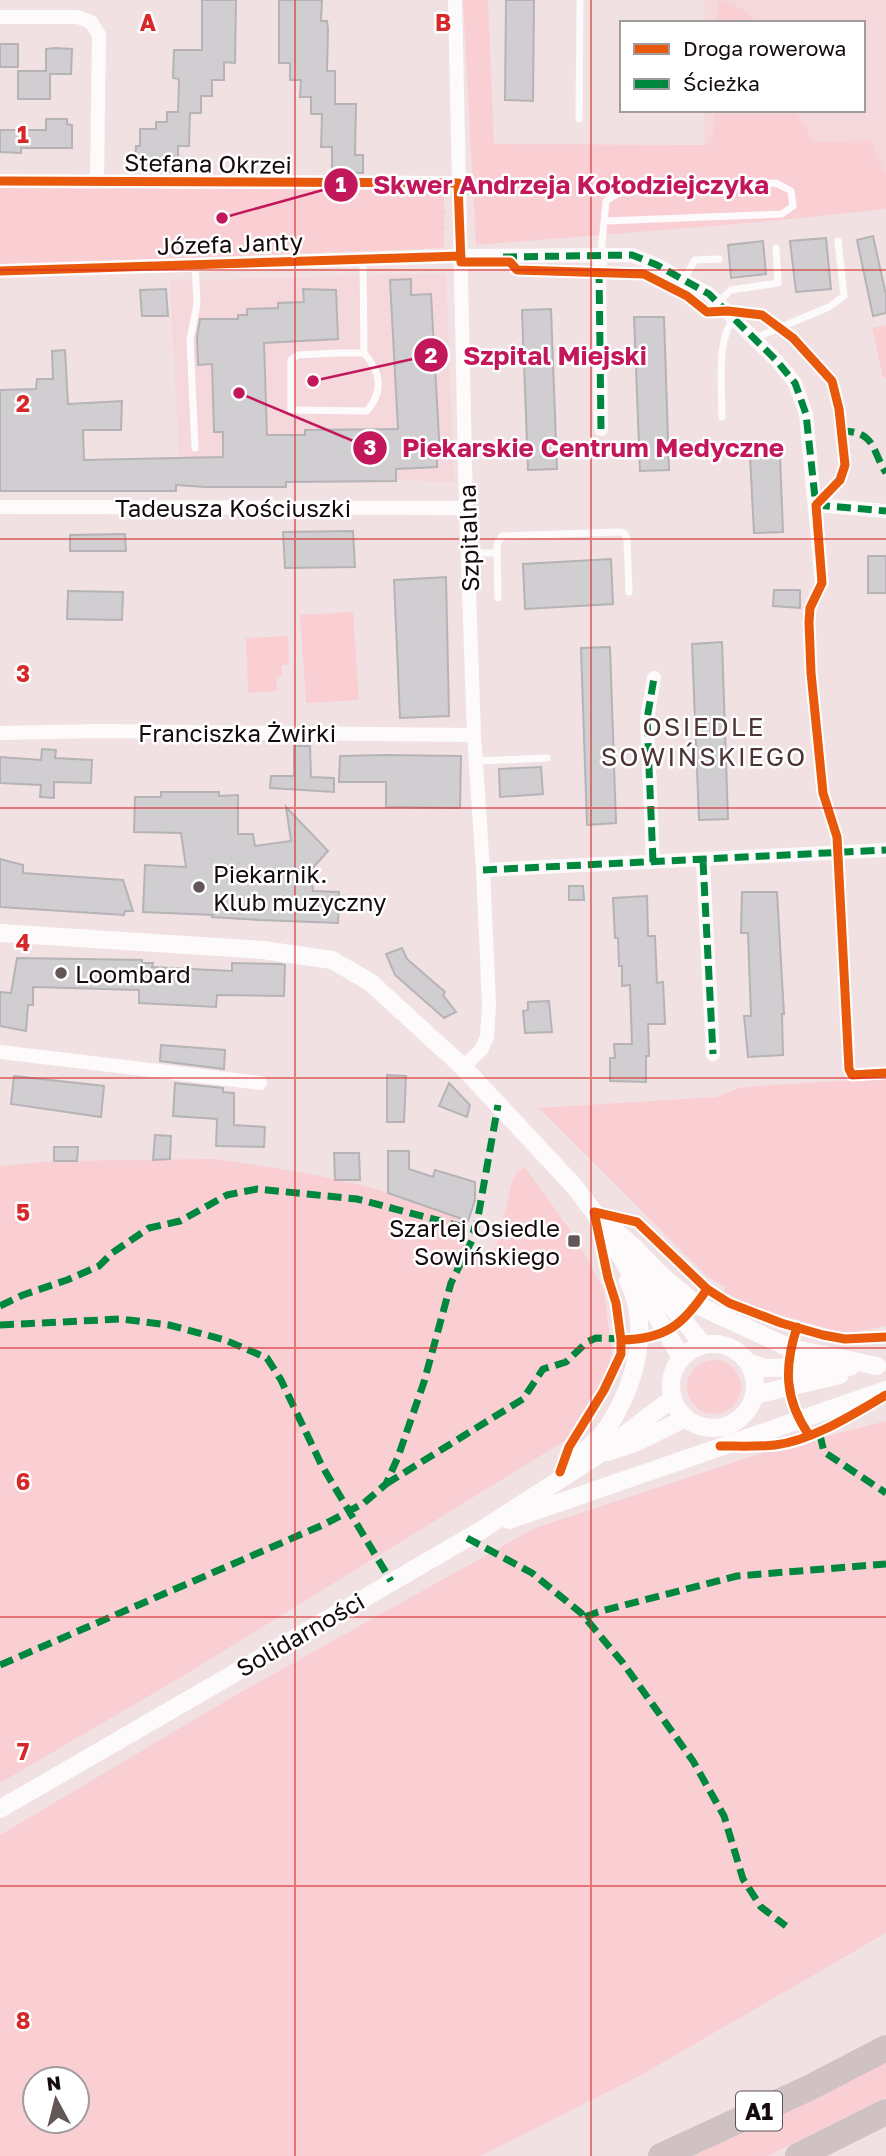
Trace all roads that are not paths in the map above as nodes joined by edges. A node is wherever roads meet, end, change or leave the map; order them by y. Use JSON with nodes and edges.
{"nodes":[{"id":1,"x":455,"y":0,"type":"edge"},
{"id":2,"x":580,"y":0,"type":"edge"},
{"id":3,"x":0,"y":17,"type":"edge"},
{"id":4,"x":579,"y":119,"type":"dead end"},
{"id":5,"x":0,"y":181,"type":"edge"},
{"id":6,"x":97,"y":181,"type":"junction"},
{"id":7,"x":458,"y":183,"type":"junction"},
{"id":8,"x":606,"y":222,"type":"junction"},
{"id":9,"x":838,"y":242,"type":"dead end"},
{"id":10,"x":776,"y":248,"type":"dead end"},
{"id":11,"x":601,"y":255,"type":"junction"},
{"id":12,"x":461,"y":256,"type":"junction"},
{"id":13,"x":363,"y":259,"type":"junction"},
{"id":14,"x":719,"y":259,"type":"dead end"},
{"id":15,"x":195,"y":263,"type":"junction"},
{"id":16,"x":0,"y":271,"type":"edge"},
{"id":17,"x":683,"y":280,"type":"junction"},
{"id":18,"x":718,"y":302,"type":"junction"},
{"id":19,"x":734,"y":318,"type":"junction"},
{"id":20,"x":755,"y":338,"type":"junction"},
{"id":21,"x":364,"y":354,"type":"junction"},
{"id":22,"x":722,"y":417,"type":"dead end"},
{"id":23,"x":601,"y":429,"type":"dead end"},
{"id":24,"x":195,"y":448,"type":"dead end"},
{"id":25,"x":816,"y":505,"type":"junction"},
{"id":26,"x":0,"y":507,"type":"edge"},
{"id":27,"x":466,"y":508,"type":"junction"},
{"id":28,"x":886,"y":511,"type":"edge"},
{"id":29,"x":497,"y":552,"type":"junction"},
{"id":30,"x":468,"y":553,"type":"junction"},
{"id":31,"x":822,"y":583,"type":"dead end"},
{"id":32,"x":629,"y":592,"type":"dead end"},
{"id":33,"x":498,"y":597,"type":"dead end"},
{"id":34,"x":654,"y":678,"type":"dead end"},
{"id":35,"x":0,"y":733,"type":"edge"},
{"id":36,"x":474,"y":735,"type":"junction"},
{"id":37,"x":547,"y":758,"type":"dead end"},
{"id":38,"x":477,"y":761,"type":"junction"},
{"id":39,"x":886,"y":850,"type":"edge"},
{"id":40,"x":704,"y":861,"type":"junction"},
{"id":41,"x":653,"y":862,"type":"junction"},
{"id":42,"x":483,"y":870,"type":"junction"},
{"id":43,"x":0,"y":933,"type":"edge"},
{"id":44,"x":0,"y":1052,"type":"edge"},
{"id":45,"x":713,"y":1054,"type":"dead end"},
{"id":46,"x":463,"y":1067,"type":"junction"},
{"id":47,"x":260,"y":1083,"type":"dead end"},
{"id":48,"x":594,"y":1212,"type":"junction"},
{"id":49,"x":703,"y":1344,"type":"junction"},
{"id":50,"x":681,"y":1357,"type":"junction"},
{"id":51,"x":749,"y":1363,"type":"junction"},
{"id":52,"x":882,"y":1365,"type":"edge"},
{"id":53,"x":886,"y":1390,"type":"edge"},
{"id":54,"x":755,"y":1395,"type":"junction"},
{"id":55,"x":673,"y":1398,"type":"junction"},
{"id":56,"x":685,"y":1418,"type":"junction"},
{"id":57,"x":598,"y":1455,"type":"junction"},
{"id":58,"x":524,"y":1502,"type":"junction"},
{"id":59,"x":480,"y":1531,"type":"junction"},
{"id":60,"x":0,"y":1809,"type":"edge"},
{"id":61,"x":886,"y":2048,"type":"edge"},
{"id":62,"x":886,"y":2112,"type":"edge"},
{"id":63,"x":661,"y":2156,"type":"edge"},
{"id":64,"x":798,"y":2156,"type":"edge"}],
"edges":[{"from":1,"to":7,"type":"street","name":"Szpitalna"},
{"from":2,"to":4,"type":"lane"},
{"from":3,"to":6,"type":"street","name":"Stefana Okrzei"},
{"from":5,"to":6,"type":"street","name":"Stefana Okrzei"},
{"from":6,"to":7,"type":"street","name":"Stefana Okrzei"},
{"from":7,"to":12,"type":"street","name":"Szpitalna"},
{"from":8,"to":8,"type":"lane"},
{"from":8,"to":11,"type":"lane"},
{"from":9,"to":20,"type":"lane"},
{"from":10,"to":18,"type":"lane"},
{"from":11,"to":12,"type":"street","name":"Józefa Janty"},
{"from":11,"to":17,"type":"street","name":"Józefa Janty"},
{"from":11,"to":23,"type":"street"},
{"from":12,"to":13,"type":"street","name":"Józefa Janty"},
{"from":12,"to":27,"type":"street","name":"Szpitalna"},
{"from":13,"to":15,"type":"street","name":"Józefa Janty"},
{"from":13,"to":21,"type":"lane"},
{"from":14,"to":17,"type":"lane"},
{"from":15,"to":16,"type":"street","name":"Józefa Janty"},
{"from":15,"to":24,"type":"lane"},
{"from":17,"to":18,"type":"street","name":"Józefa Janty"},
{"from":18,"to":19,"type":"street","name":"Józefa Janty"},
{"from":19,"to":20,"type":"street","name":"Józefa Janty"},
{"from":19,"to":22,"type":"lane"},
{"from":20,"to":25,"type":"street","name":"Józefa Janty"},
{"from":21,"to":21,"type":"lane"},
{"from":25,"to":28,"type":"street"},
{"from":25,"to":31,"type":"street","name":"Józefa Janty"},
{"from":26,"to":27,"type":"street","name":"Tadeusza Kościuszki"},
{"from":27,"to":30,"type":"street","name":"Szpitalna"},
{"from":29,"to":30,"type":"lane"},
{"from":29,"to":32,"type":"lane"},
{"from":29,"to":33,"type":"lane"},
{"from":30,"to":36,"type":"street","name":"Szpitalna"},
{"from":34,"to":41,"type":"street"},
{"from":35,"to":36,"type":"street","name":"Franciszka Żwirki"},
{"from":36,"to":38,"type":"street","name":"Szpitalna"},
{"from":37,"to":38,"type":"lane"},
{"from":38,"to":42,"type":"street","name":"Szpitalna"},
{"from":39,"to":40,"type":"street"},
{"from":40,"to":41,"type":"street"},
{"from":40,"to":45,"type":"street"},
{"from":41,"to":42,"type":"street"},
{"from":42,"to":46,"type":"street","name":"Szpitalna"},
{"from":43,"to":46,"type":"street"},
{"from":44,"to":47,"type":"street"},
{"from":46,"to":48,"type":"street"},
{"from":48,"to":49,"type":"street"},
{"from":48,"to":50,"type":"street"},
{"from":48,"to":52,"type":"street"},
{"from":48,"to":58,"type":"street"},
{"from":49,"to":50,"type":"street"},
{"from":49,"to":51,"type":"street"},
{"from":50,"to":55,"type":"street"},
{"from":51,"to":52,"type":"street"},
{"from":51,"to":54,"type":"street"},
{"from":52,"to":54,"type":"street"},
{"from":53,"to":59,"type":"street"},
{"from":54,"to":56,"type":"street"},
{"from":55,"to":56,"type":"street"},
{"from":55,"to":57,"type":"street","name":"Solidarności"},
{"from":56,"to":57,"type":"street","name":"Solidarności"},
{"from":57,"to":58,"type":"street","name":"Solidarności"},
{"from":58,"to":59,"type":"street","name":"Solidarności"},
{"from":59,"to":60,"type":"street","name":"Solidarności"},
{"from":61,"to":63,"type":"highway","number":"A1"},
{"from":62,"to":64,"type":"highway","number":"A1"}]}
